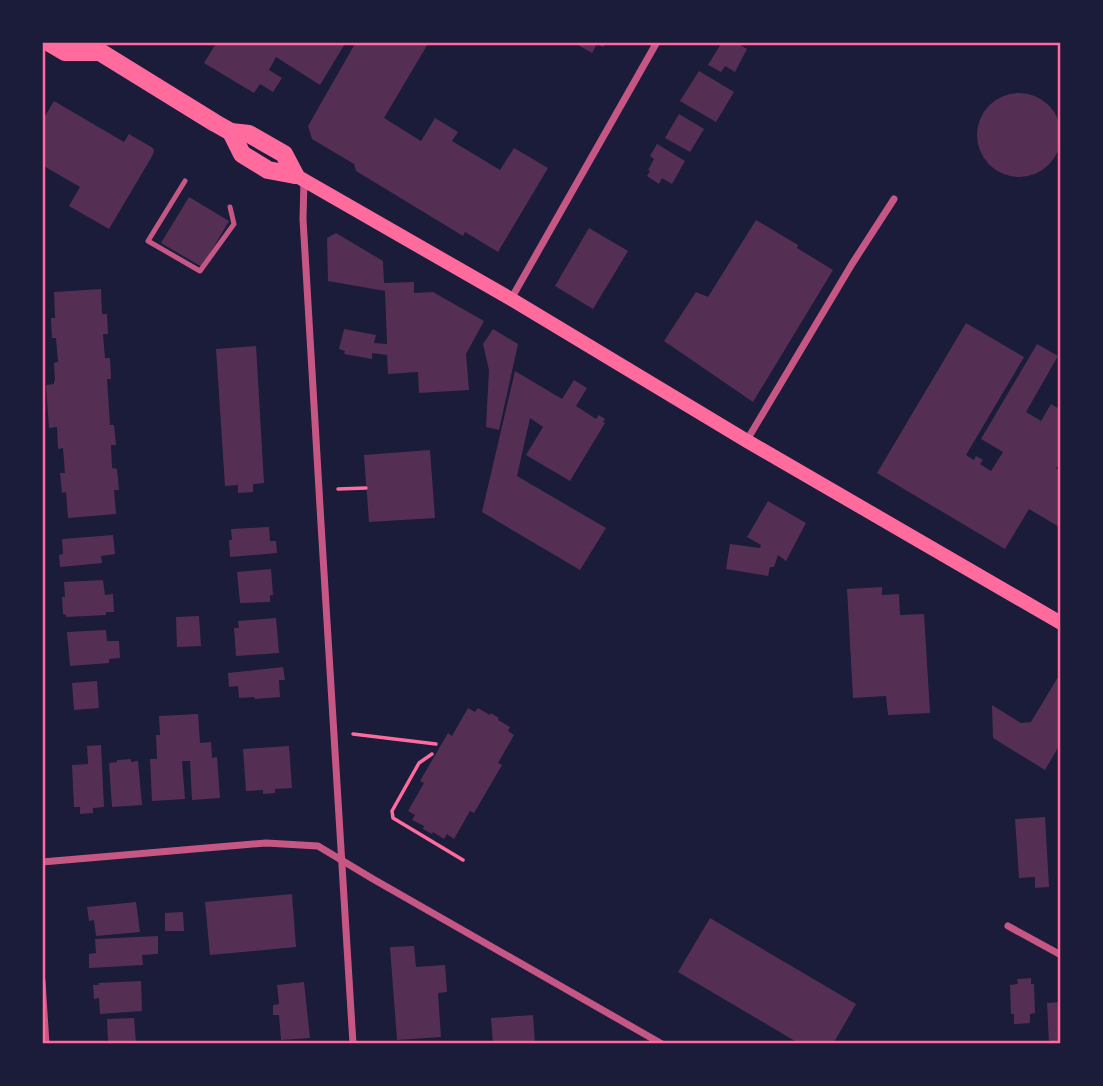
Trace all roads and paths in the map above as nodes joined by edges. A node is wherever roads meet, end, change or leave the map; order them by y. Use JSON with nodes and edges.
{"nodes":[{"id":1,"x":48,"y":42,"type":"edge"},
{"id":2,"x":657,"y":42,"type":"edge"},
{"id":3,"x":96,"y":47,"type":"edge"},
{"id":4,"x":300,"y":177,"type":"junction"},
{"id":5,"x":185,"y":181,"type":"dead end"},
{"id":6,"x":894,"y":199,"type":"dead end"},
{"id":7,"x":230,"y":207,"type":"dead end"},
{"id":8,"x":511,"y":299,"type":"junction"},
{"id":9,"x":747,"y":441,"type":"junction"},
{"id":10,"x":366,"y":488,"type":"dead end"},
{"id":11,"x":338,"y":489,"type":"dead end"},
{"id":12,"x":1061,"y":623,"type":"edge"},
{"id":13,"x":352,"y":734,"type":"dead end"},
{"id":14,"x":436,"y":744,"type":"dead end"},
{"id":15,"x":432,"y":754,"type":"dead end"},
{"id":16,"x":340,"y":858,"type":"junction"},
{"id":17,"x":463,"y":860,"type":"dead end"},
{"id":18,"x":42,"y":862,"type":"edge"},
{"id":19,"x":1008,"y":926,"type":"dead end"},
{"id":20,"x":1061,"y":955,"type":"edge"},
{"id":21,"x":42,"y":981,"type":"edge"},
{"id":22,"x":47,"y":1044,"type":"edge"},
{"id":23,"x":354,"y":1044,"type":"edge"},
{"id":24,"x":662,"y":1044,"type":"edge"}],
"edges":[{"from":1,"to":3,"type":"main road"},
{"from":2,"to":8,"type":"street"},
{"from":3,"to":4,"type":"main road"},
{"from":4,"to":8,"type":"main road"},
{"from":4,"to":16,"type":"street"},
{"from":5,"to":7,"type":"lane"},
{"from":6,"to":9,"type":"street"},
{"from":8,"to":9,"type":"main road"},
{"from":9,"to":12,"type":"main road"},
{"from":10,"to":11,"type":"path"},
{"from":13,"to":14,"type":"path"},
{"from":15,"to":17,"type":"path"},
{"from":16,"to":18,"type":"street"},
{"from":16,"to":23,"type":"street"},
{"from":16,"to":24,"type":"street"},
{"from":19,"to":20,"type":"street"},
{"from":21,"to":22,"type":"street"}]}
